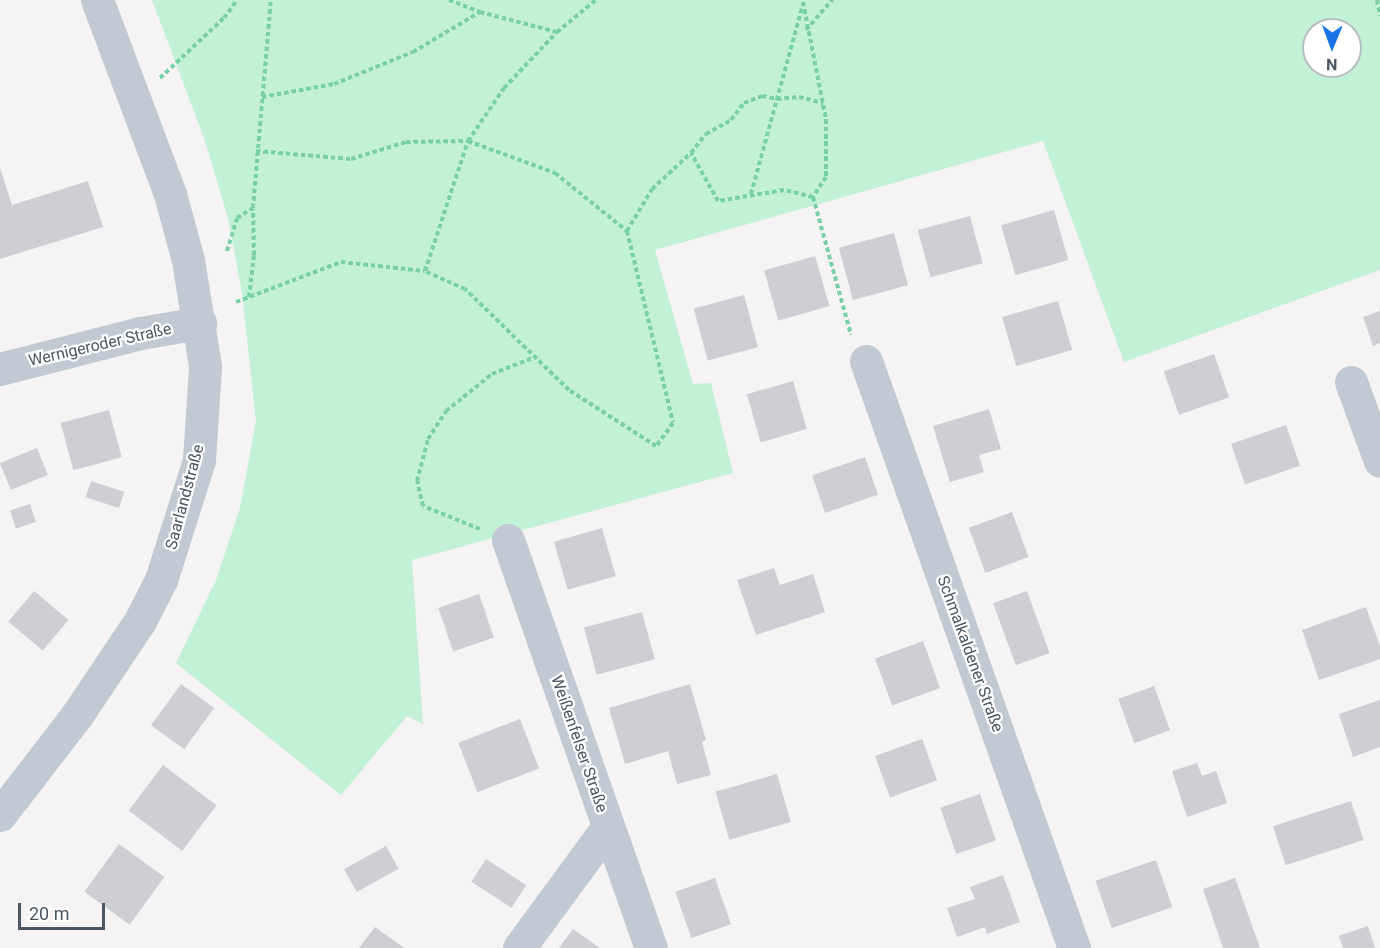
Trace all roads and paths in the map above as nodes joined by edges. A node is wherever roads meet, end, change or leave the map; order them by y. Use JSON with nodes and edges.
{"nodes":[{"id":1,"x":97,"y":0,"type":"edge"},
{"id":2,"x":237,"y":0,"type":"edge"},
{"id":3,"x":272,"y":0,"type":"edge"},
{"id":4,"x":449,"y":0,"type":"edge"},
{"id":5,"x":596,"y":0,"type":"edge"},
{"id":6,"x":832,"y":0,"type":"edge"},
{"id":7,"x":1377,"y":0,"type":"edge"},
{"id":8,"x":804,"y":1,"type":"edge"},
{"id":9,"x":480,"y":12,"type":"junction"},
{"id":10,"x":1380,"y":16,"type":"edge"},
{"id":11,"x":806,"y":30,"type":"junction"},
{"id":12,"x":557,"y":32,"type":"junction"},
{"id":13,"x":262,"y":97,"type":"junction"},
{"id":14,"x":777,"y":99,"type":"junction"},
{"id":15,"x":135,"y":100,"type":"junction"},
{"id":16,"x":823,"y":103,"type":"junction"},
{"id":17,"x":468,"y":141,"type":"junction"},
{"id":18,"x":256,"y":151,"type":"junction"},
{"id":19,"x":691,"y":153,"type":"junction"},
{"id":20,"x":751,"y":194,"type":"junction"},
{"id":21,"x":813,"y":197,"type":"junction"},
{"id":22,"x":253,"y":208,"type":"junction"},
{"id":23,"x":627,"y":231,"type":"junction"},
{"id":24,"x":227,"y":251,"type":"dead end"},
{"id":25,"x":424,"y":270,"type":"junction"},
{"id":26,"x":249,"y":298,"type":"junction"},
{"id":27,"x":236,"y":302,"type":"dead end"},
{"id":28,"x":200,"y":323,"type":"junction"},
{"id":29,"x":535,"y":357,"type":"junction"},
{"id":30,"x":866,"y":361,"type":"joint"},
{"id":31,"x":0,"y":369,"type":"edge"},
{"id":32,"x":1351,"y":382,"type":"dead end"},
{"id":33,"x":1380,"y":461,"type":"edge"},
{"id":34,"x":508,"y":540,"type":"joint"},
{"id":35,"x":0,"y":815,"type":"edge"},
{"id":36,"x":608,"y":827,"type":"junction"},
{"id":37,"x":519,"y":948,"type":"edge"},
{"id":38,"x":651,"y":948,"type":"edge"},
{"id":39,"x":1074,"y":948,"type":"edge"}],
"edges":[{"from":1,"to":15,"type":"street","name":"Saarlandstraße"},
{"from":2,"to":15,"type":"path"},
{"from":3,"to":13,"type":"path"},
{"from":4,"to":9,"type":"path"},
{"from":5,"to":12,"type":"path"},
{"from":6,"to":11,"type":"path"},
{"from":7,"to":10,"type":"path"},
{"from":8,"to":11,"type":"path"},
{"from":8,"to":14,"type":"path"},
{"from":9,"to":12,"type":"path"},
{"from":9,"to":13,"type":"path"},
{"from":11,"to":16,"type":"path"},
{"from":12,"to":17,"type":"path"},
{"from":13,"to":18,"type":"path"},
{"from":14,"to":16,"type":"path"},
{"from":14,"to":19,"type":"path"},
{"from":14,"to":20,"type":"path"},
{"from":15,"to":28,"type":"street","name":"Saarlandstraße"},
{"from":16,"to":21,"type":"path"},
{"from":17,"to":18,"type":"path"},
{"from":17,"to":23,"type":"path"},
{"from":17,"to":25,"type":"path"},
{"from":18,"to":22,"type":"path"},
{"from":19,"to":20,"type":"path"},
{"from":19,"to":23,"type":"path"},
{"from":20,"to":21,"type":"path"},
{"from":21,"to":30,"type":"path"},
{"from":22,"to":24,"type":"path"},
{"from":22,"to":26,"type":"path"},
{"from":23,"to":29,"type":"path"},
{"from":25,"to":26,"type":"path"},
{"from":25,"to":29,"type":"path"},
{"from":26,"to":27,"type":"path"},
{"from":28,"to":31,"type":"street","name":"Wernigeroder Straße"},
{"from":28,"to":35,"type":"street","name":"Saarlandstraße"},
{"from":29,"to":34,"type":"path"},
{"from":30,"to":39,"type":"street","name":"Schmalkaldener Straße"},
{"from":32,"to":33,"type":"street"},
{"from":34,"to":36,"type":"street","name":"Weißenfelser Straße"},
{"from":36,"to":37,"type":"street"},
{"from":36,"to":38,"type":"street","name":"Weißenfelser Straße"}]}
